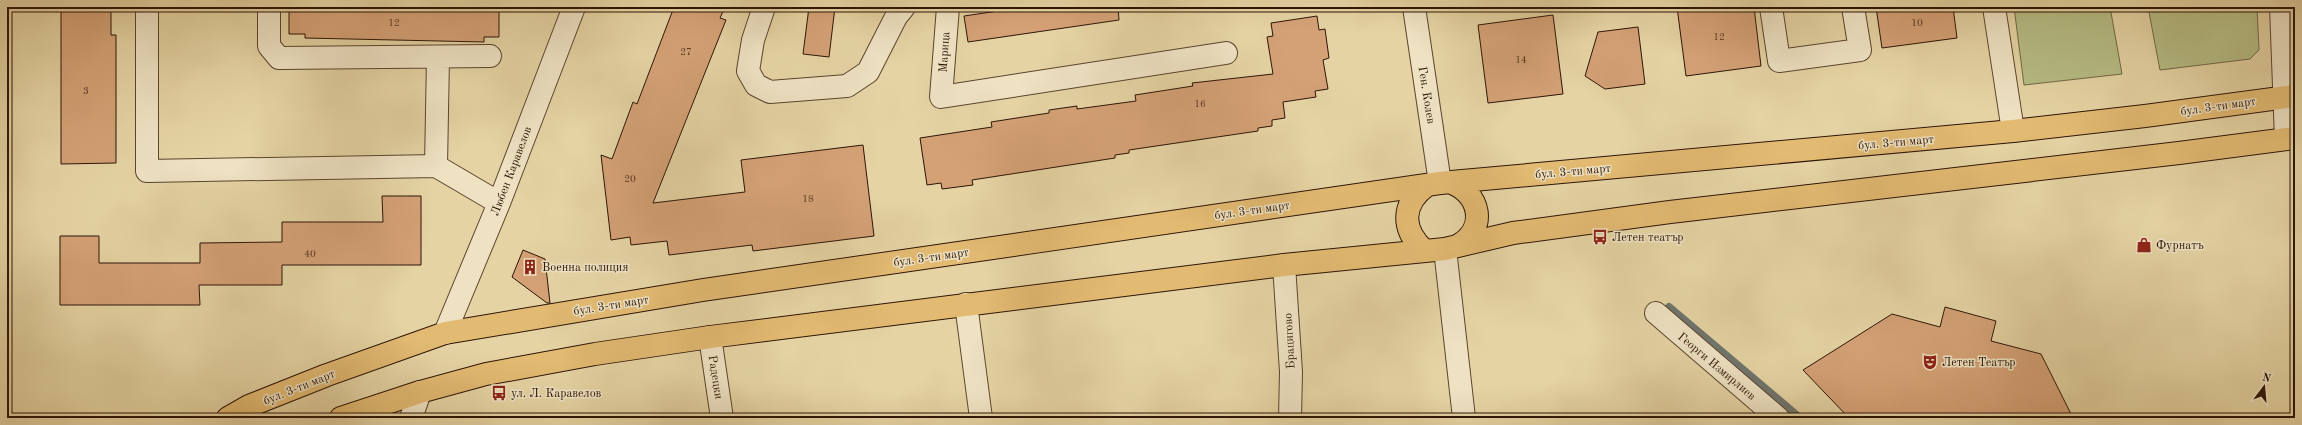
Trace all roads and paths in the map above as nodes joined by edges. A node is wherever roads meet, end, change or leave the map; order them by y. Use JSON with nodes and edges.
{"nodes":[{"id":1,"x":147,"y":7,"type":"edge"},
{"id":2,"x":269,"y":7,"type":"edge"},
{"id":3,"x":574,"y":7,"type":"edge"},
{"id":4,"x":764,"y":7,"type":"edge"},
{"id":5,"x":904,"y":7,"type":"edge"},
{"id":6,"x":948,"y":7,"type":"edge"},
{"id":7,"x":1414,"y":7,"type":"edge"},
{"id":8,"x":1771,"y":7,"type":"edge"},
{"id":9,"x":1853,"y":7,"type":"edge"},
{"id":10,"x":1994,"y":7,"type":"edge"},
{"id":11,"x":2281,"y":7,"type":"edge"},
{"id":12,"x":1226,"y":53,"type":"dead end"},
{"id":13,"x":490,"y":56,"type":"dead end"},
{"id":14,"x":438,"y":57,"type":"junction"},
{"id":15,"x":2290,"y":96,"type":"edge"},
{"id":16,"x":2013,"y":131,"type":"junction"},
{"id":17,"x":2291,"y":138,"type":"edge"},
{"id":18,"x":436,"y":166,"type":"junction"},
{"id":19,"x":1439,"y":183,"type":"junction"},
{"id":20,"x":500,"y":203,"type":"junction"},
{"id":21,"x":1442,"y":248,"type":"junction"},
{"id":22,"x":1284,"y":265,"type":"junction"},
{"id":23,"x":966,"y":304,"type":"junction"},
{"id":24,"x":1656,"y":313,"type":"dead end"},
{"id":25,"x":445,"y":333,"type":"junction"},
{"id":26,"x":710,"y":337,"type":"junction"},
{"id":27,"x":420,"y":392,"type":"junction"},
{"id":28,"x":228,"y":418,"type":"edge"},
{"id":29,"x":341,"y":418,"type":"edge"},
{"id":30,"x":410,"y":418,"type":"edge"},
{"id":31,"x":722,"y":418,"type":"edge"},
{"id":32,"x":981,"y":418,"type":"edge"},
{"id":33,"x":1290,"y":418,"type":"edge"},
{"id":34,"x":1464,"y":418,"type":"edge"},
{"id":35,"x":1778,"y":418,"type":"edge"}],
"edges":[{"from":1,"to":18,"type":"street"},
{"from":2,"to":14,"type":"street"},
{"from":3,"to":20,"type":"street","name":"Любен Каравелов"},
{"from":4,"to":5,"type":"street"},
{"from":6,"to":12,"type":"street","name":"Марица"},
{"from":7,"to":19,"type":"street","name":"Ген. Колев"},
{"from":8,"to":9,"type":"street"},
{"from":10,"to":16,"type":"street"},
{"from":11,"to":15,"type":"street"},
{"from":13,"to":14,"type":"street"},
{"from":14,"to":18,"type":"street"},
{"from":15,"to":16,"type":"main road","name":"бул. 3-ти март"},
{"from":15,"to":17,"type":"street"},
{"from":16,"to":19,"type":"main road","name":"бул. 3-ти март"},
{"from":17,"to":21,"type":"main road"},
{"from":18,"to":20,"type":"street"},
{"from":19,"to":21,"type":"main road"},
{"from":19,"to":21,"type":"main road"},
{"from":19,"to":25,"type":"main road","name":"бул. 3-ти март"},
{"from":20,"to":25,"type":"street","name":"Любен Каравелов"},
{"from":21,"to":22,"type":"main road"},
{"from":21,"to":34,"type":"street"},
{"from":22,"to":23,"type":"main road"},
{"from":22,"to":33,"type":"street","name":"Брацигово"},
{"from":23,"to":26,"type":"main road"},
{"from":23,"to":32,"type":"street"},
{"from":24,"to":35,"type":"street","name":"Георги Измирлиев"},
{"from":25,"to":28,"type":"main road","name":"бул. 3-ти март"},
{"from":26,"to":27,"type":"main road"},
{"from":26,"to":31,"type":"street","name":"Радецки"},
{"from":27,"to":29,"type":"main road"},
{"from":27,"to":30,"type":"street"}]}
